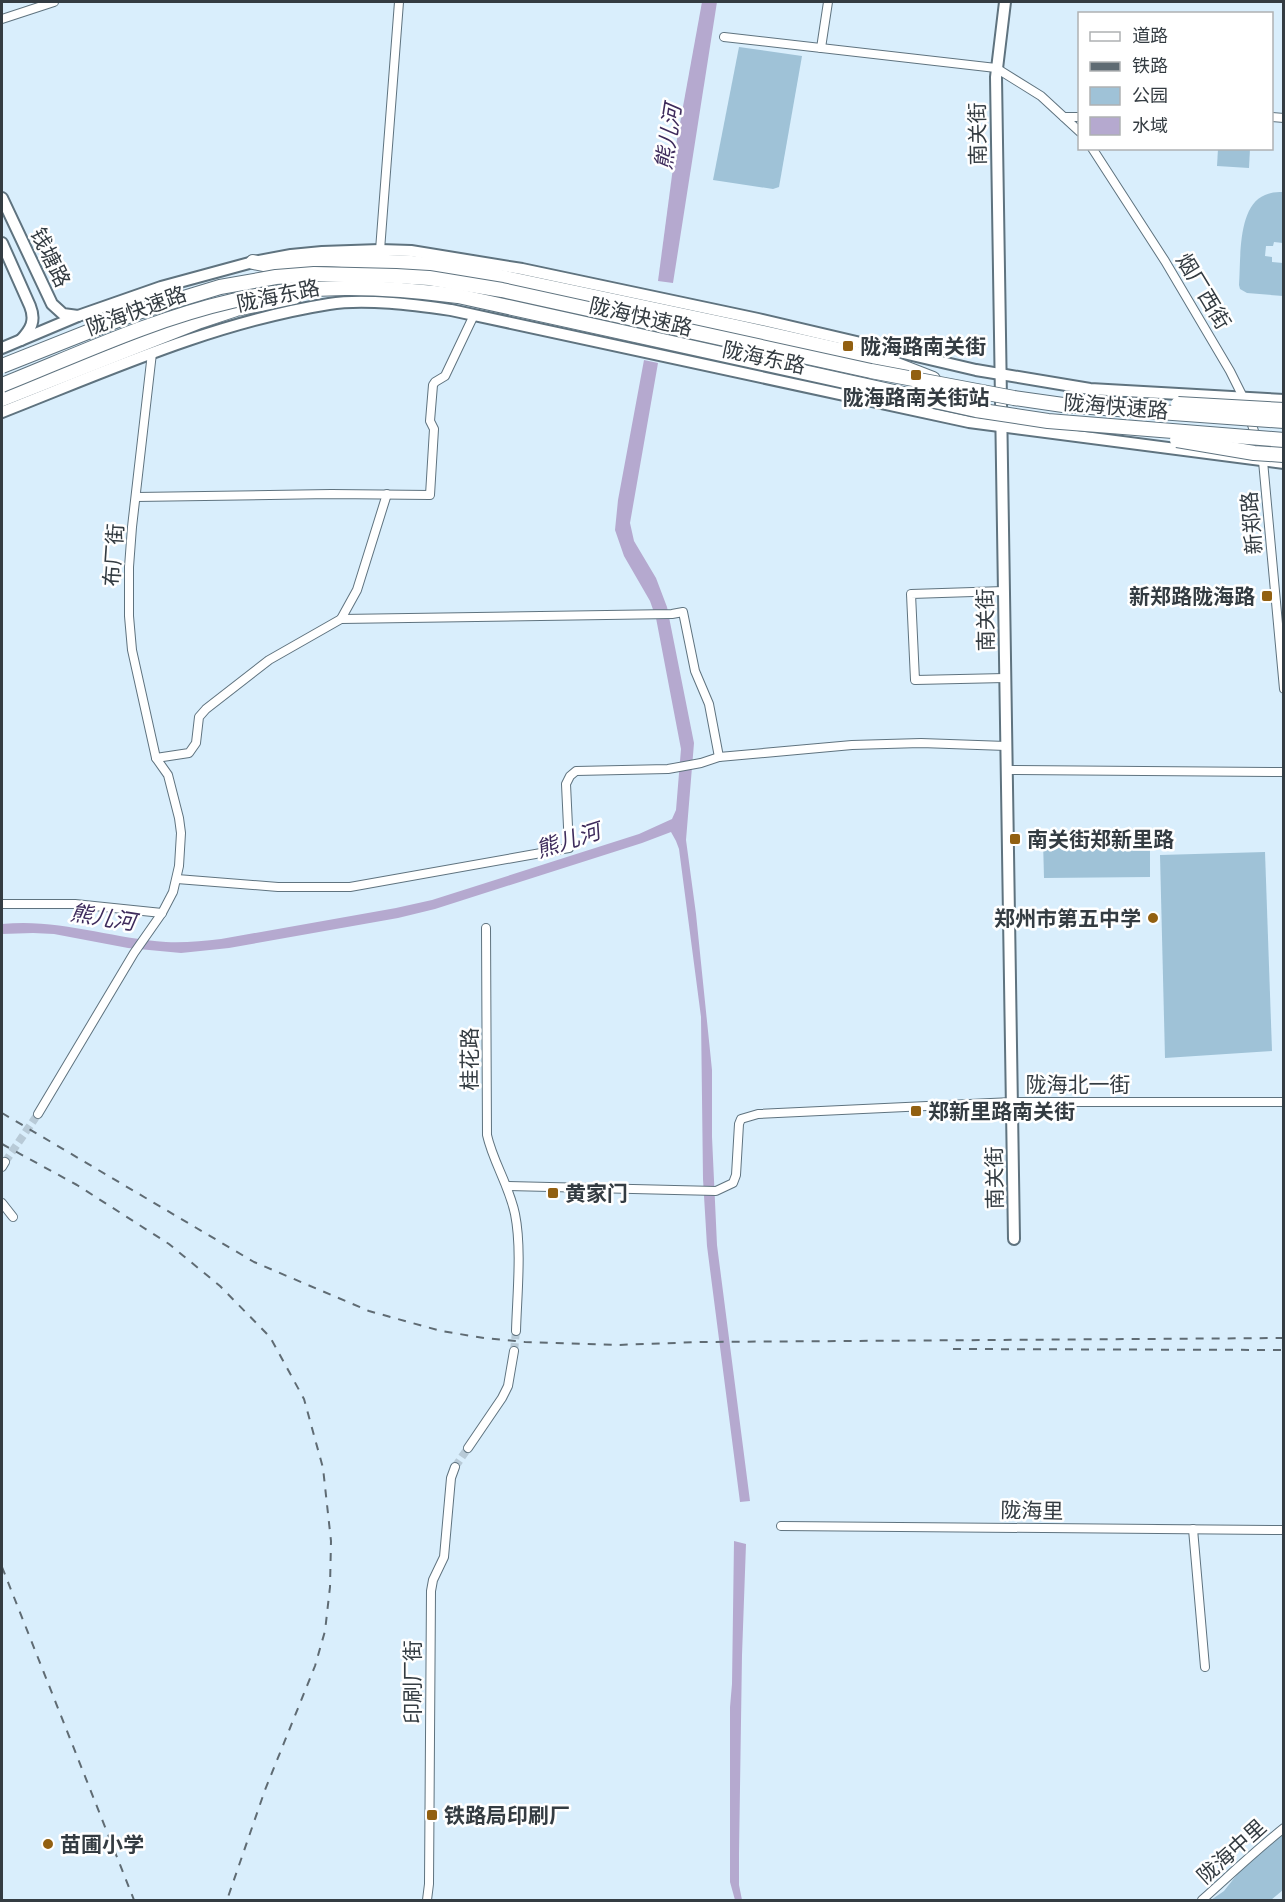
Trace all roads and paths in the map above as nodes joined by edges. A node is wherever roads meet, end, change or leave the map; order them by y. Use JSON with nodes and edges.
{"nodes":[{"id":1,"x":54,"y":2,"type":"edge"},
{"id":2,"x":399,"y":2,"type":"edge"},
{"id":3,"x":828,"y":2,"type":"edge"},
{"id":4,"x":1005,"y":2,"type":"edge"},
{"id":5,"x":2,"y":19,"type":"edge"},
{"id":6,"x":724,"y":37,"type":"dead end"},
{"id":7,"x":821,"y":48,"type":"junction"},
{"id":8,"x":996,"y":69,"type":"junction"},
{"id":9,"x":1064,"y":117,"type":"junction"},
{"id":10,"x":1078,"y":117,"type":"edge"},
{"id":11,"x":1078,"y":130,"type":"edge"},
{"id":12,"x":1093,"y":150,"type":"edge"},
{"id":13,"x":2,"y":198,"type":"edge"},
{"id":14,"x":2,"y":243,"type":"edge"},
{"id":15,"x":380,"y":250,"type":"junction"},
{"id":16,"x":253,"y":262,"type":"junction"},
{"id":17,"x":474,"y":315,"type":"junction"},
{"id":18,"x":78,"y":316,"type":"junction"},
{"id":19,"x":18,"y":342,"type":"junction"},
{"id":20,"x":2,"y":348,"type":"edge"},
{"id":21,"x":152,"y":353,"type":"junction"},
{"id":22,"x":2,"y":366,"type":"edge"},
{"id":23,"x":1000,"y":374,"type":"junction"},
{"id":24,"x":958,"y":389,"type":"junction"},
{"id":25,"x":3,"y":394,"type":"edge"},
{"id":26,"x":1244,"y":397,"type":"junction"},
{"id":27,"x":1284,"y":400,"type":"edge"},
{"id":28,"x":1118,"y":409,"type":"junction"},
{"id":29,"x":1284,"y":410,"type":"edge"},
{"id":30,"x":2,"y":412,"type":"edge"},
{"id":31,"x":1284,"y":421,"type":"edge"},
{"id":32,"x":1001,"y":427,"type":"junction"},
{"id":33,"x":1116,"y":428,"type":"junction"},
{"id":34,"x":1284,"y":440,"type":"edge"},
{"id":35,"x":1284,"y":455,"type":"edge"},
{"id":36,"x":1263,"y":461,"type":"junction"},
{"id":37,"x":1284,"y":463,"type":"edge"},
{"id":38,"x":387,"y":494,"type":"junction"},
{"id":39,"x":136,"y":497,"type":"junction"},
{"id":40,"x":1004,"y":591,"type":"junction"},
{"id":41,"x":341,"y":619,"type":"junction"},
{"id":42,"x":1005,"y":678,"type":"junction"},
{"id":43,"x":1284,"y":689,"type":"edge"},
{"id":44,"x":1006,"y":746,"type":"junction"},
{"id":45,"x":719,"y":757,"type":"junction"},
{"id":46,"x":156,"y":758,"type":"junction"},
{"id":47,"x":1006,"y":770,"type":"junction"},
{"id":48,"x":1284,"y":772,"type":"edge"},
{"id":49,"x":177,"y":879,"type":"junction"},
{"id":50,"x":2,"y":904,"type":"edge"},
{"id":51,"x":162,"y":913,"type":"junction"},
{"id":52,"x":486,"y":928,"type":"dead end"},
{"id":53,"x":1012,"y":1102,"type":"junction"},
{"id":54,"x":1284,"y":1102,"type":"edge"},
{"id":55,"x":38,"y":1114,"type":"tunnel mouth"},
{"id":56,"x":508,"y":1186,"type":"junction"},
{"id":57,"x":2,"y":1203,"type":"edge"},
{"id":58,"x":13,"y":1217,"type":"dead end"},
{"id":59,"x":1014,"y":1239,"type":"dead end"},
{"id":60,"x":516,"y":1331,"type":"tunnel mouth"},
{"id":61,"x":514,"y":1351,"type":"tunnel mouth"},
{"id":62,"x":468,"y":1448,"type":"tunnel mouth"},
{"id":63,"x":455,"y":1467,"type":"tunnel mouth"},
{"id":64,"x":781,"y":1526,"type":"dead end"},
{"id":65,"x":1193,"y":1530,"type":"junction"},
{"id":66,"x":1284,"y":1530,"type":"edge"},
{"id":67,"x":1205,"y":1667,"type":"dead end"},
{"id":68,"x":1284,"y":1828,"type":"edge"},
{"id":69,"x":427,"y":1900,"type":"edge"},
{"id":70,"x":1202,"y":1900,"type":"edge"}],
"edges":[{"from":1,"to":5,"type":"street"},
{"from":2,"to":15,"type":"street"},
{"from":3,"to":7,"type":"street"},
{"from":4,"to":8,"type":"street","name":"南关街"},
{"from":6,"to":7,"type":"street"},
{"from":7,"to":8,"type":"street"},
{"from":8,"to":9,"type":"street"},
{"from":8,"to":23,"type":"street","name":"南关街"},
{"from":9,"to":10,"type":"street"},
{"from":9,"to":11,"type":"street"},
{"from":12,"to":26,"type":"street","name":"烟厂西街"},
{"from":13,"to":18,"type":"street","name":"钱塘路"},
{"from":14,"to":19,"type":"street","name":"钱塘路"},
{"from":15,"to":16,"type":"street","name":"陇海东路"},
{"from":15,"to":23,"type":"street","name":"陇海东路"},
{"from":16,"to":18,"type":"street","name":"陇海东路"},
{"from":16,"to":24,"type":"highway","bridge":true},
{"from":17,"to":21,"type":"street","name":"陇海东路"},
{"from":17,"to":32,"type":"street","name":"陇海东路"},
{"from":17,"to":38,"type":"street"},
{"from":18,"to":19,"type":"street","name":"陇海东路"},
{"from":19,"to":20,"type":"street","name":"陇海东路"},
{"from":21,"to":30,"type":"street","name":"陇海东路"},
{"from":21,"to":39,"type":"street","name":"布厂街"},
{"from":22,"to":24,"type":"highway","name":"陇海快速路","bridge":true},
{"from":23,"to":26,"type":"street","name":"陇海东路"},
{"from":23,"to":32,"type":"street","name":"南关街"},
{"from":24,"to":28,"type":"highway","name":"陇海快速路","bridge":true},
{"from":25,"to":33,"type":"highway","name":"陇海快速路","bridge":true},
{"from":26,"to":27,"type":"street","name":"陇海东路"},
{"from":26,"to":36,"type":"street","name":"烟厂西街"},
{"from":28,"to":29,"type":"highway","bridge":true},
{"from":28,"to":31,"type":"highway","name":"陇海快速路","bridge":true},
{"from":32,"to":36,"type":"street","name":"陇海东路"},
{"from":32,"to":40,"type":"street","name":"南关街"},
{"from":33,"to":34,"type":"highway","name":"陇海快速路","bridge":true},
{"from":33,"to":35,"type":"highway","bridge":true},
{"from":36,"to":37,"type":"street","name":"陇海东路"},
{"from":36,"to":43,"type":"street","name":"新郑路"},
{"from":38,"to":39,"type":"street"},
{"from":38,"to":41,"type":"street"},
{"from":39,"to":46,"type":"street","name":"布厂街"},
{"from":40,"to":42,"type":"street","name":"南关街"},
{"from":40,"to":42,"type":"street"},
{"from":41,"to":45,"type":"street"},
{"from":41,"to":46,"type":"street"},
{"from":42,"to":44,"type":"street","name":"南关街"},
{"from":44,"to":45,"type":"street"},
{"from":44,"to":47,"type":"street","name":"南关街"},
{"from":45,"to":49,"type":"street"},
{"from":46,"to":49,"type":"street","name":"布厂街"},
{"from":47,"to":48,"type":"street"},
{"from":47,"to":53,"type":"street","name":"南关街"},
{"from":49,"to":51,"type":"street","name":"布厂街"},
{"from":50,"to":51,"type":"street"},
{"from":51,"to":55,"type":"street","name":"布厂街"},
{"from":52,"to":56,"type":"street","name":"桂花路"},
{"from":53,"to":54,"type":"street","name":"陇海北一街"},
{"from":53,"to":56,"type":"street","name":"陇海北一街"},
{"from":53,"to":59,"type":"street","name":"南关街"},
{"from":56,"to":60,"type":"street"},
{"from":57,"to":58,"type":"street"},
{"from":61,"to":62,"type":"street"},
{"from":63,"to":69,"type":"street","name":"印刷厂街"},
{"from":64,"to":65,"type":"street","name":"陇海里"},
{"from":65,"to":66,"type":"street","name":"陇海里"},
{"from":65,"to":67,"type":"street"},
{"from":68,"to":70,"type":"street","name":"陇海中里"}]}
